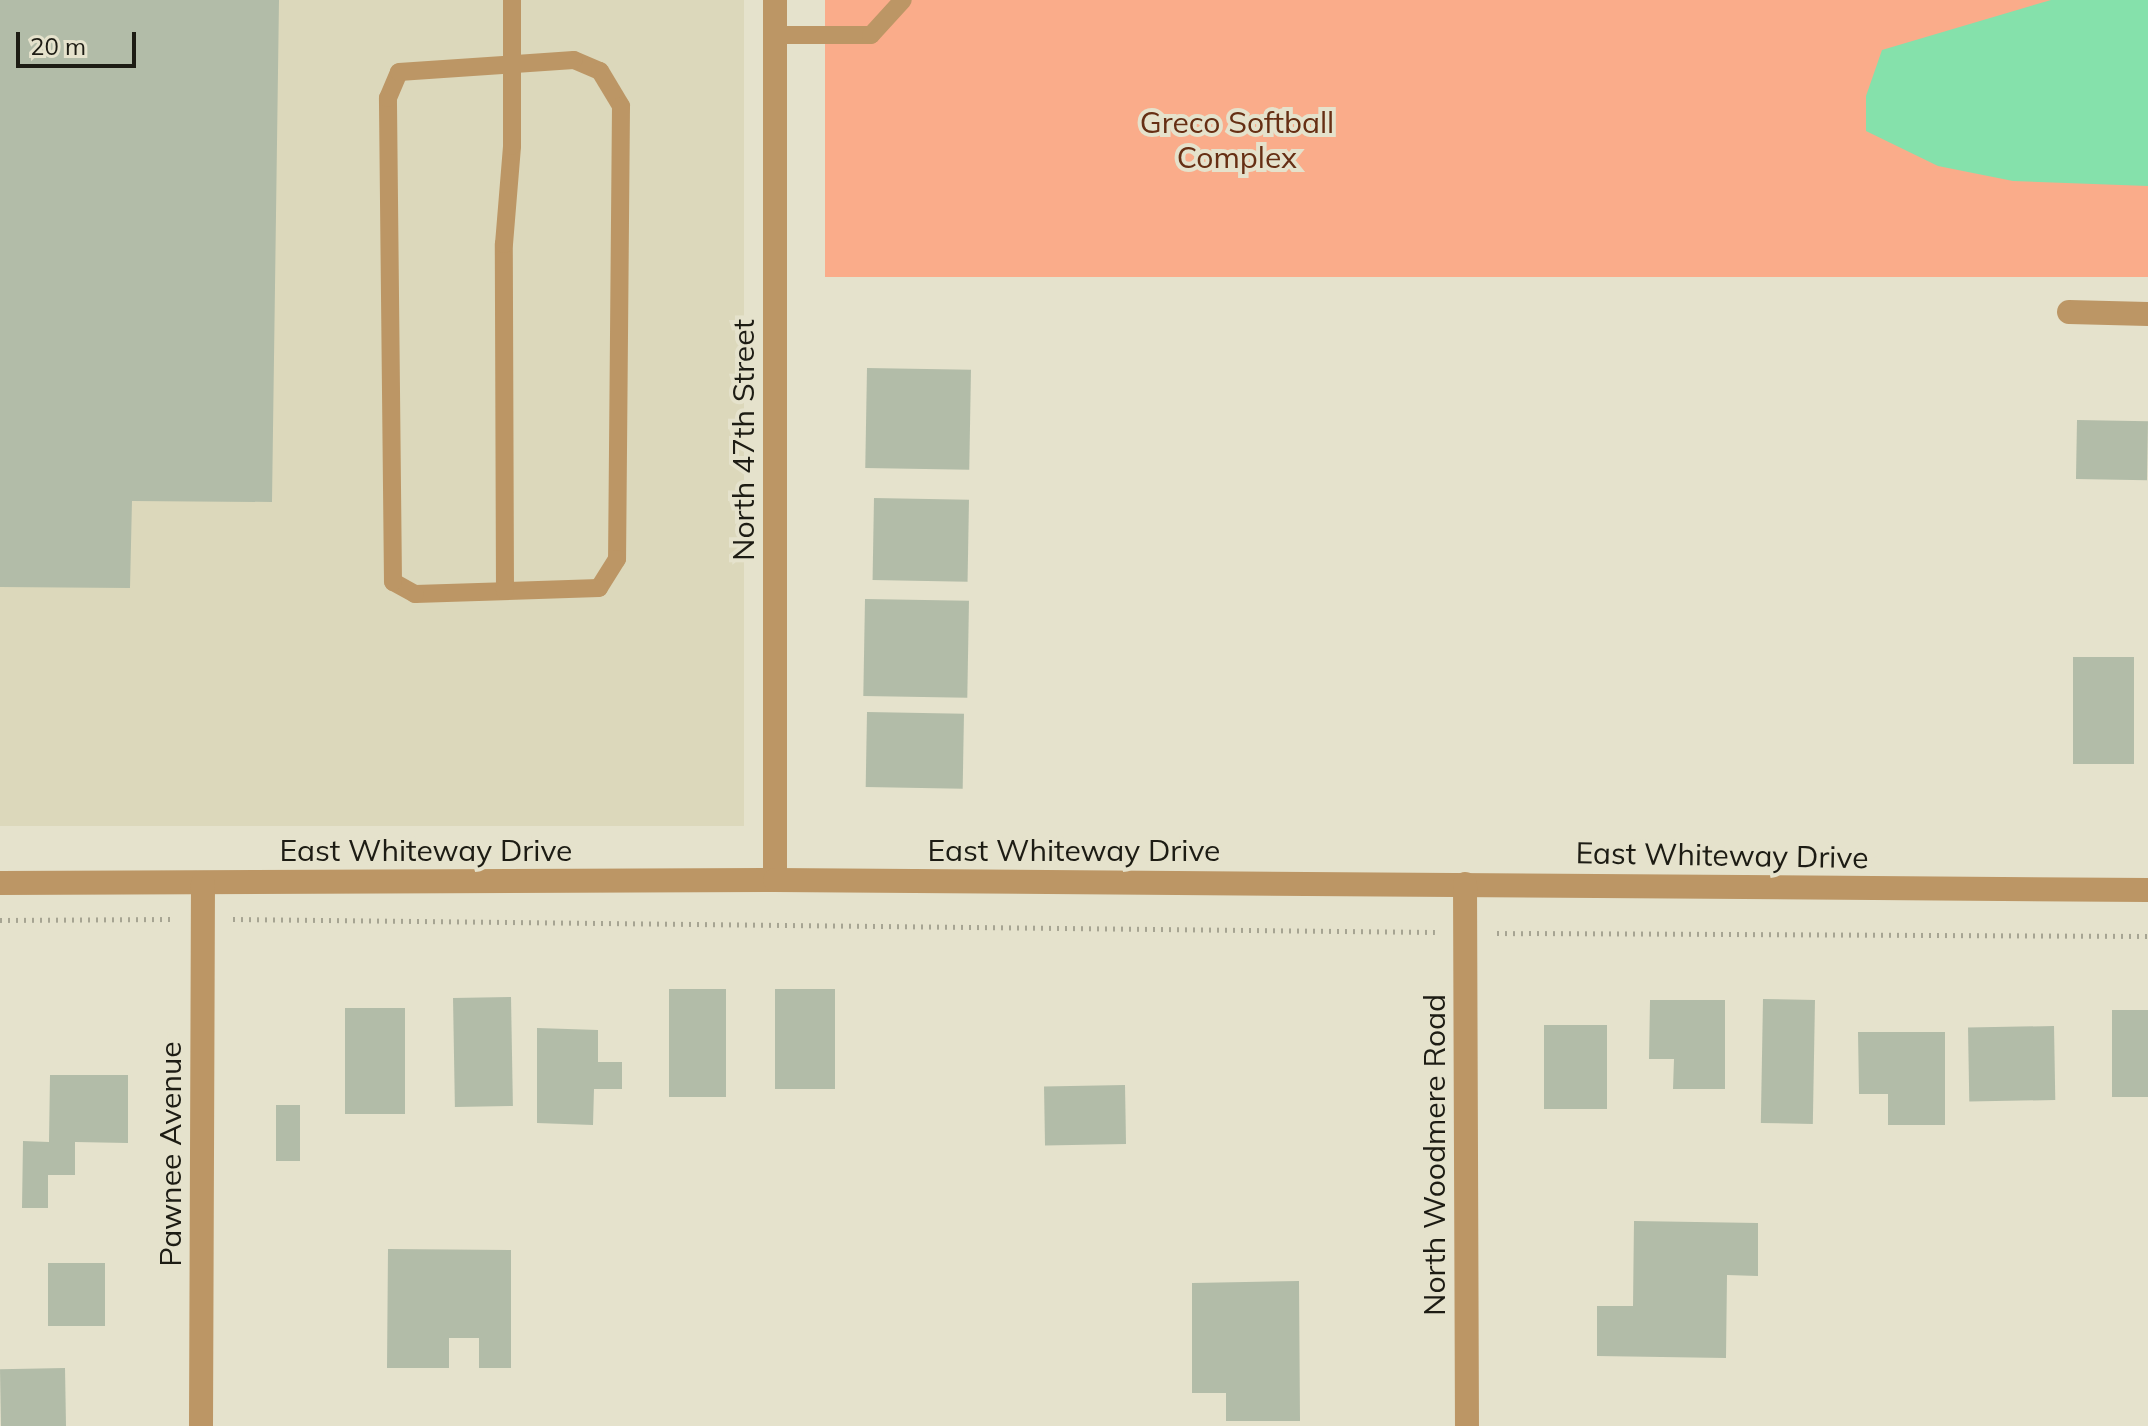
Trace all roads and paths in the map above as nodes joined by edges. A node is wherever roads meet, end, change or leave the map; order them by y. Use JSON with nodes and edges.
{"nodes":[{"id":1,"x":512,"y":0,"type":"edge"},
{"id":2,"x":775,"y":0,"type":"edge"},
{"id":3,"x":903,"y":0,"type":"edge"},
{"id":4,"x":775,"y":35,"type":"junction"},
{"id":5,"x":512,"y":61,"type":"junction"},
{"id":6,"x":2069,"y":312,"type":"dead end"},
{"id":7,"x":2148,"y":314,"type":"edge"},
{"id":8,"x":505,"y":591,"type":"junction"},
{"id":9,"x":775,"y":880,"type":"junction"},
{"id":10,"x":0,"y":883,"type":"edge"},
{"id":11,"x":203,"y":883,"type":"junction"},
{"id":12,"x":1465,"y":884,"type":"junction"},
{"id":13,"x":2148,"y":890,"type":"edge"},
{"id":14,"x":203,"y":919,"type":"junction"},
{"id":15,"x":0,"y":920,"type":"edge"},
{"id":16,"x":1465,"y":933,"type":"junction"},
{"id":17,"x":2148,"y":936,"type":"edge"},
{"id":18,"x":201,"y":1426,"type":"edge"},
{"id":19,"x":1467,"y":1426,"type":"edge"}],
"edges":[{"from":1,"to":5,"type":"lane"},
{"from":2,"to":4,"type":"street","name":"North 47th Street"},
{"from":3,"to":4,"type":"lane"},
{"from":4,"to":9,"type":"street","name":"North 47th Street"},
{"from":5,"to":8,"type":"lane"},
{"from":5,"to":8,"type":"lane"},
{"from":5,"to":8,"type":"lane"},
{"from":6,"to":7,"type":"street"},
{"from":9,"to":11,"type":"street","name":"East Whiteway Drive"},
{"from":9,"to":12,"type":"street","name":"East Whiteway Drive"},
{"from":10,"to":11,"type":"street","name":"East Whiteway Drive"},
{"from":11,"to":14,"type":"street","name":"Pawnee Avenue"},
{"from":12,"to":13,"type":"street","name":"East Whiteway Drive"},
{"from":12,"to":16,"type":"street","name":"North Woodmere Road"},
{"from":14,"to":15,"type":"path"},
{"from":14,"to":16,"type":"path"},
{"from":14,"to":18,"type":"street","name":"Pawnee Avenue"},
{"from":16,"to":17,"type":"path"},
{"from":16,"to":19,"type":"street","name":"North Woodmere Road"}]}
